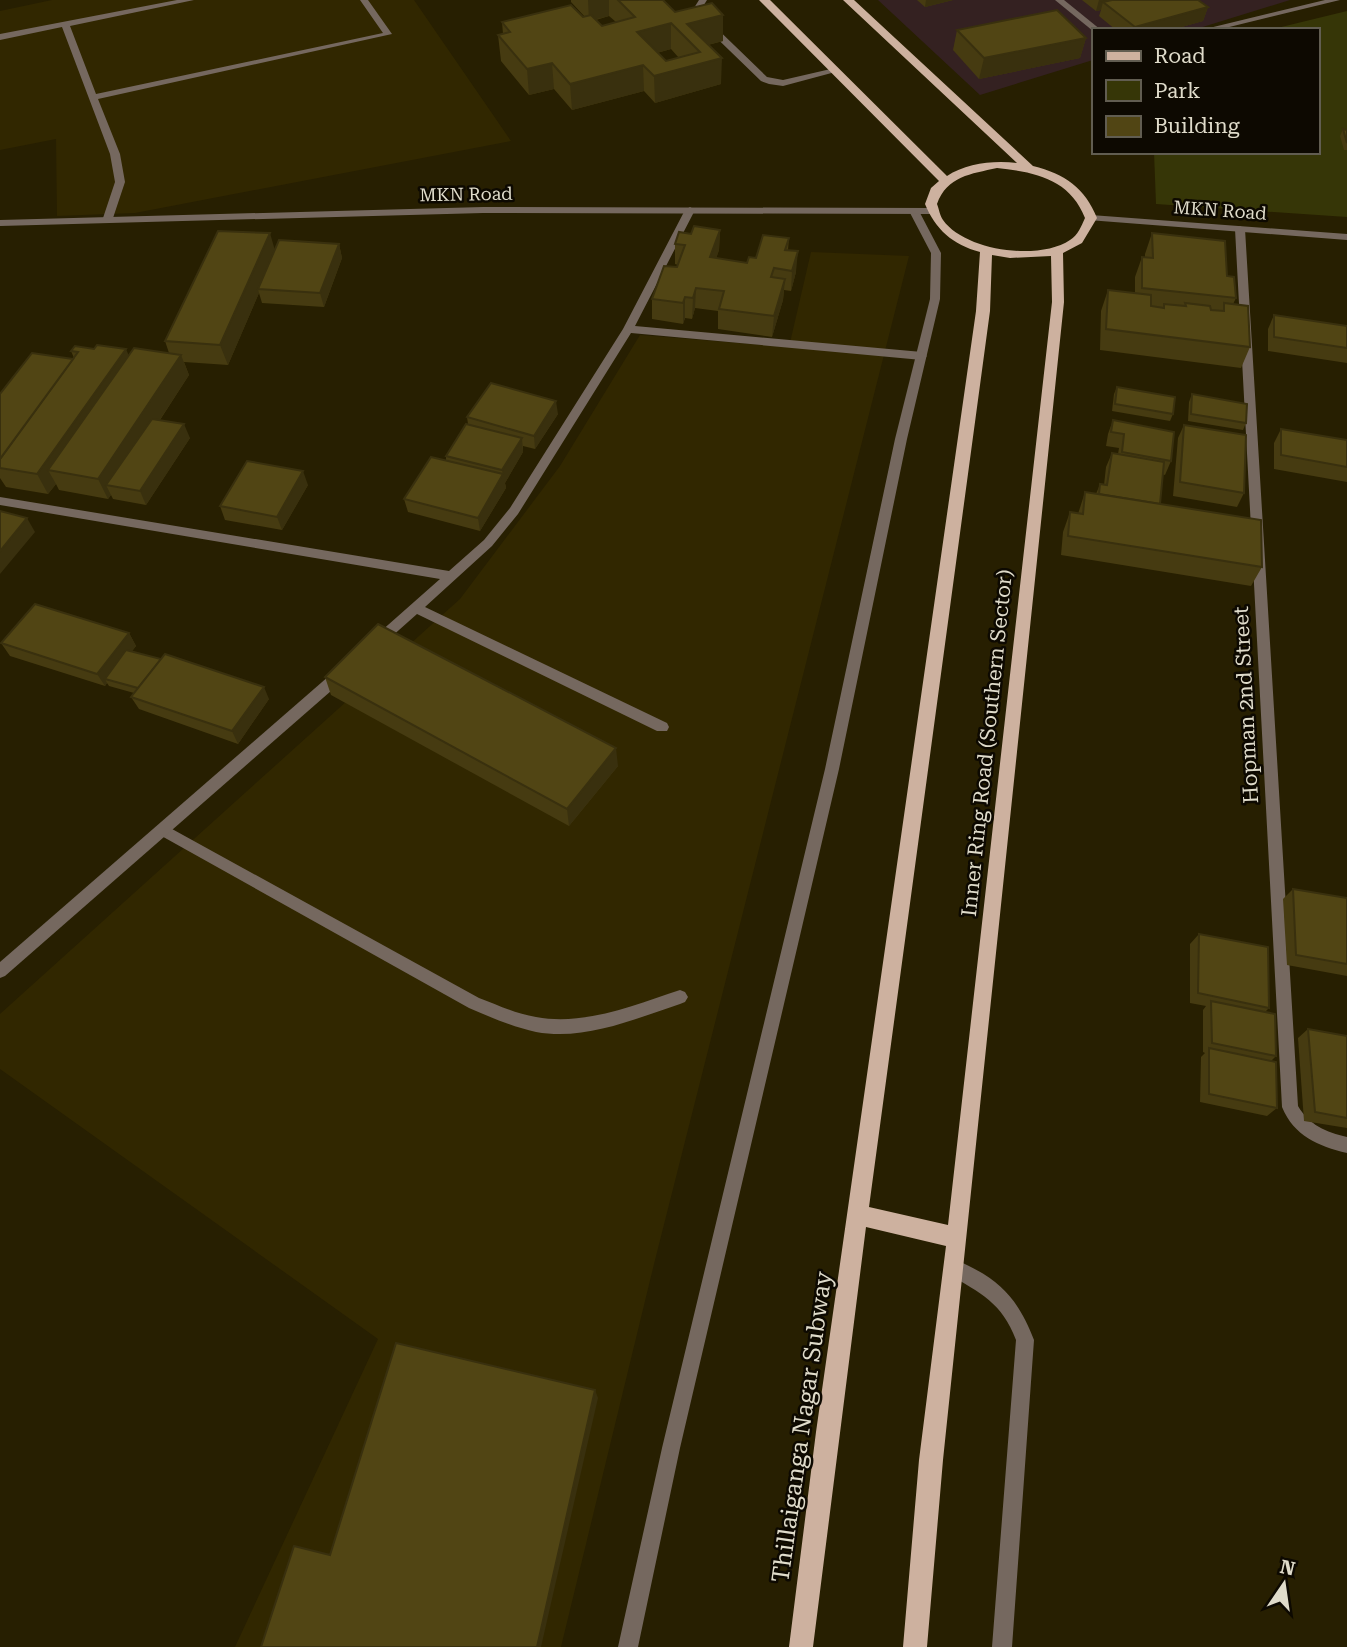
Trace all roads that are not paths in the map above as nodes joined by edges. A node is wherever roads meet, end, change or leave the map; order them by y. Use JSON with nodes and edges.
{"nodes":[{"id":1,"x":190,"y":0,"type":"edge"},
{"id":2,"x":363,"y":0,"type":"edge"},
{"id":3,"x":704,"y":0,"type":"edge"},
{"id":4,"x":764,"y":0,"type":"edge"},
{"id":5,"x":848,"y":0,"type":"edge"},
{"id":6,"x":1059,"y":0,"type":"edge"},
{"id":7,"x":1299,"y":0,"type":"edge"},
{"id":8,"x":1336,"y":0,"type":"edge"},
{"id":9,"x":1309,"y":7,"type":"junction"},
{"id":10,"x":65,"y":24,"type":"junction"},
{"id":11,"x":1094,"y":28,"type":"edge"},
{"id":12,"x":1214,"y":28,"type":"edge"},
{"id":13,"x":0,"y":37,"type":"edge"},
{"id":14,"x":835,"y":71,"type":"junction"},
{"id":15,"x":93,"y":97,"type":"junction"},
{"id":16,"x":1028,"y":167,"type":"junction"},
{"id":17,"x":944,"y":179,"type":"junction"},
{"id":18,"x":690,"y":210,"type":"junction"},
{"id":19,"x":914,"y":211,"type":"junction"},
{"id":20,"x":932,"y":211,"type":"junction"},
{"id":21,"x":108,"y":218,"type":"junction"},
{"id":22,"x":1091,"y":218,"type":"junction"},
{"id":23,"x":0,"y":223,"type":"edge"},
{"id":24,"x":1240,"y":229,"type":"junction"},
{"id":25,"x":1347,"y":237,"type":"edge"},
{"id":26,"x":986,"y":252,"type":"junction"},
{"id":27,"x":1057,"y":252,"type":"junction"},
{"id":28,"x":628,"y":329,"type":"junction"},
{"id":29,"x":922,"y":356,"type":"junction"},
{"id":30,"x":0,"y":501,"type":"edge"},
{"id":31,"x":452,"y":576,"type":"junction"},
{"id":32,"x":416,"y":608,"type":"junction"},
{"id":33,"x":662,"y":727,"type":"dead end"},
{"id":34,"x":163,"y":830,"type":"junction"},
{"id":35,"x":0,"y":971,"type":"edge"},
{"id":36,"x":680,"y":997,"type":"dead end"},
{"id":37,"x":1347,"y":1145,"type":"edge"},
{"id":38,"x":859,"y":1215,"type":"junction"},
{"id":39,"x":957,"y":1238,"type":"junction"},
{"id":40,"x":954,"y":1268,"type":"junction"},
{"id":41,"x":628,"y":1647,"type":"edge"},
{"id":42,"x":801,"y":1647,"type":"edge"},
{"id":43,"x":915,"y":1647,"type":"edge"},
{"id":44,"x":1002,"y":1647,"type":"edge"}],
"edges":[{"from":1,"to":10,"type":"street"},
{"from":2,"to":15,"type":"street"},
{"from":3,"to":14,"type":"street"},
{"from":4,"to":14,"type":"main road"},
{"from":5,"to":16,"type":"main road"},
{"from":6,"to":11,"type":"street"},
{"from":7,"to":9,"type":"street"},
{"from":8,"to":9,"type":"street"},
{"from":9,"to":12,"type":"street"},
{"from":10,"to":13,"type":"street"},
{"from":10,"to":15,"type":"street"},
{"from":14,"to":17,"type":"main road"},
{"from":15,"to":21,"type":"street"},
{"from":16,"to":17,"type":"main road"},
{"from":16,"to":22,"type":"main road"},
{"from":17,"to":20,"type":"main road"},
{"from":18,"to":19,"type":"street","name":"MKN Road"},
{"from":18,"to":21,"type":"street","name":"MKN Road"},
{"from":18,"to":28,"type":"street"},
{"from":19,"to":20,"type":"street","name":"MKN Road"},
{"from":19,"to":29,"type":"street"},
{"from":20,"to":26,"type":"main road"},
{"from":21,"to":23,"type":"street","name":"MKN Road"},
{"from":22,"to":24,"type":"street","name":"MKN Road"},
{"from":22,"to":27,"type":"main road"},
{"from":24,"to":25,"type":"street","name":"MKN Road"},
{"from":24,"to":37,"type":"street","name":"Hopman 2nd Street"},
{"from":26,"to":27,"type":"main road"},
{"from":26,"to":38,"type":"main road"},
{"from":27,"to":39,"type":"main road","name":"Inner Ring Road (Southern Sector)"},
{"from":28,"to":29,"type":"street"},
{"from":28,"to":31,"type":"street"},
{"from":29,"to":41,"type":"street"},
{"from":30,"to":31,"type":"street"},
{"from":31,"to":32,"type":"street"},
{"from":32,"to":33,"type":"street"},
{"from":32,"to":34,"type":"street"},
{"from":34,"to":35,"type":"street"},
{"from":34,"to":36,"type":"street"},
{"from":38,"to":39,"type":"main road"},
{"from":38,"to":42,"type":"main road","name":"Thillaiganga Nagar Subway"},
{"from":39,"to":40,"type":"main road"},
{"from":40,"to":43,"type":"main road"},
{"from":40,"to":44,"type":"street"}]}
